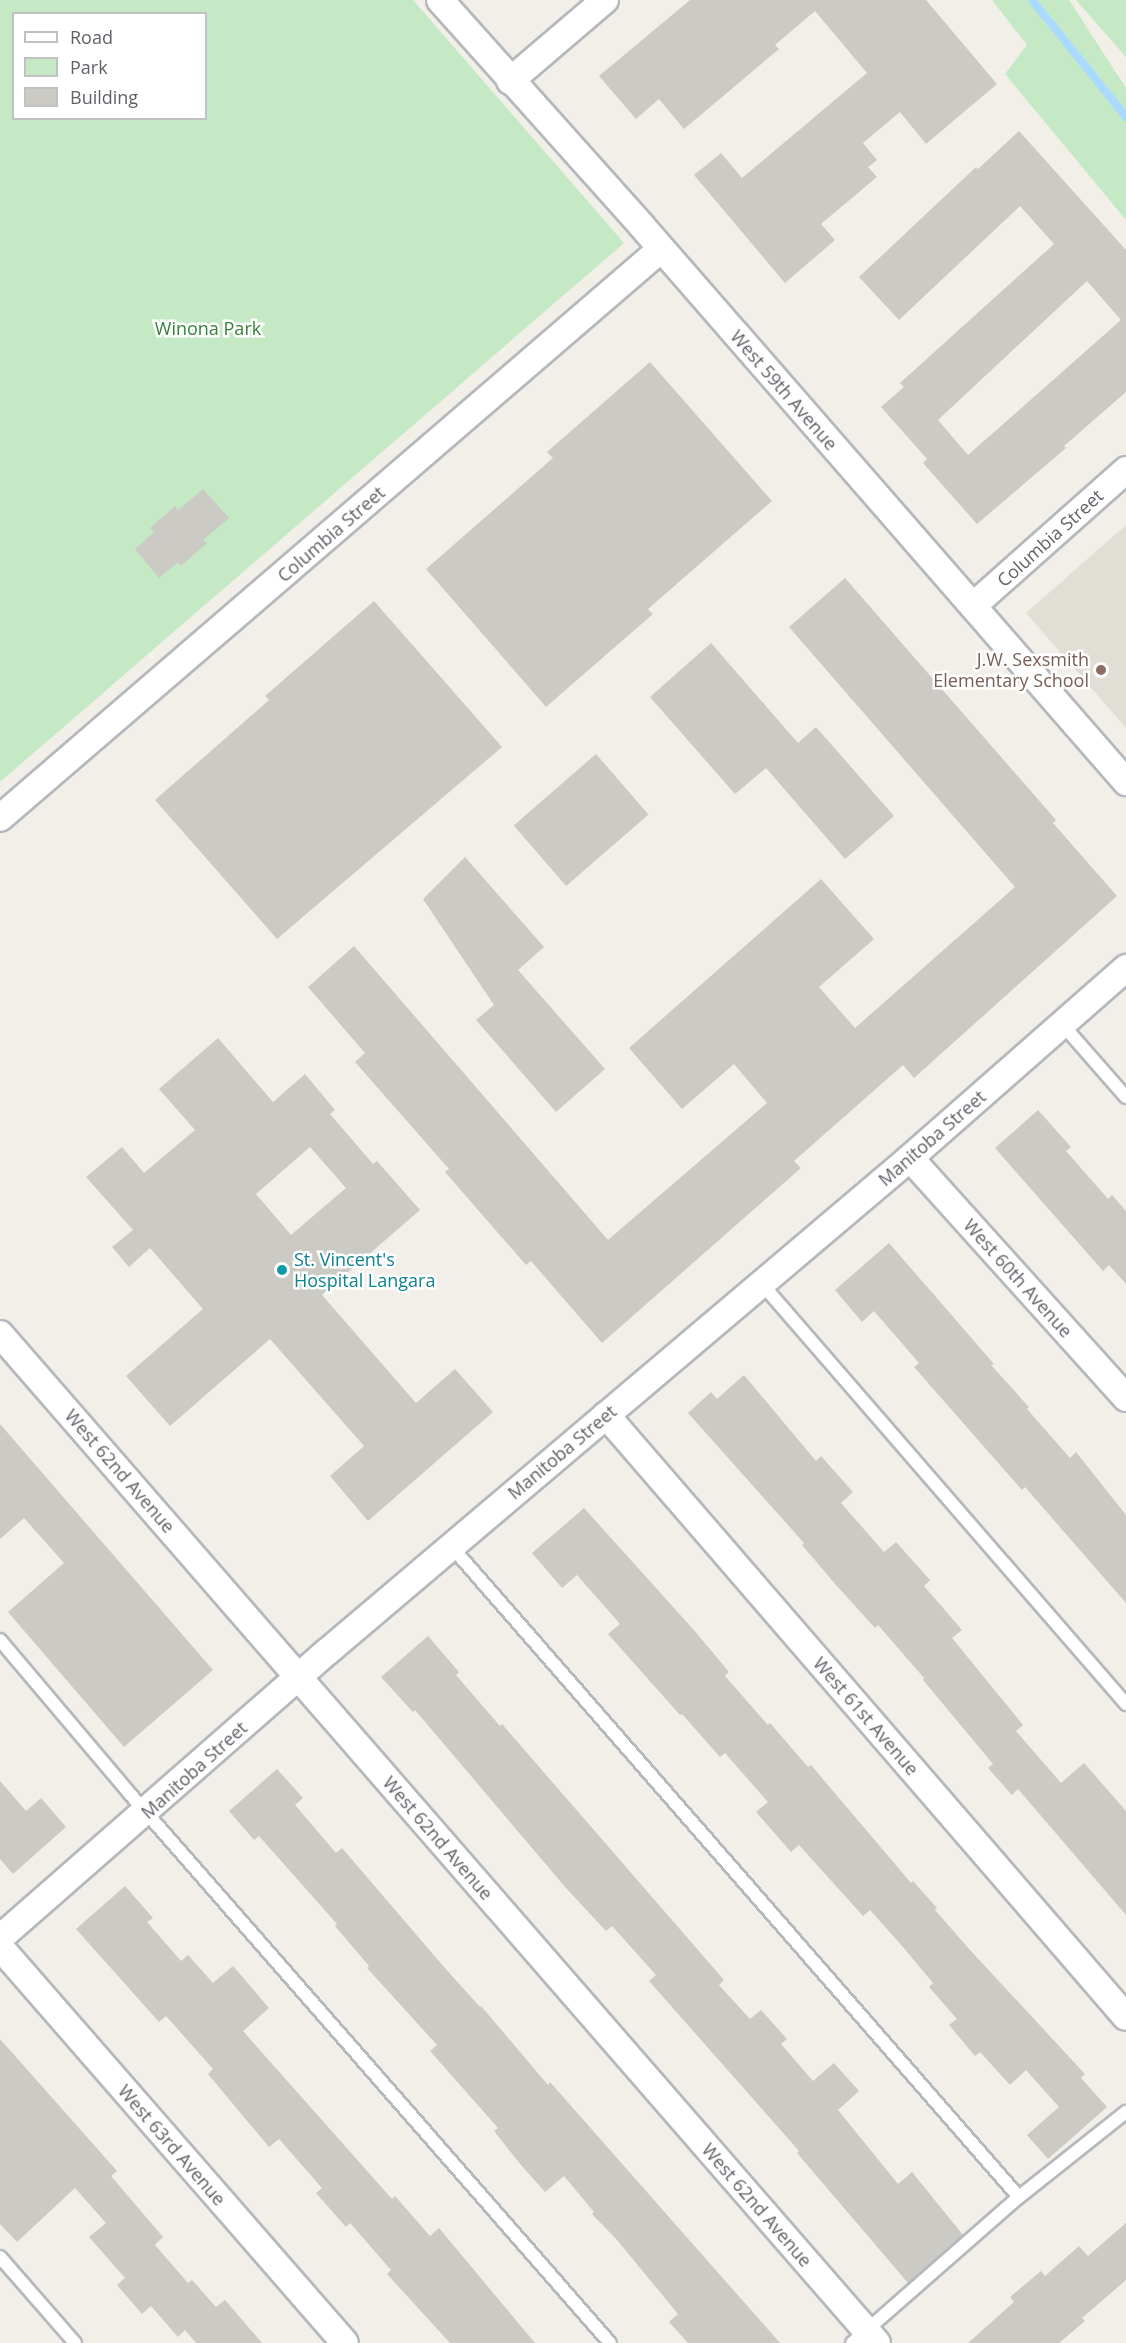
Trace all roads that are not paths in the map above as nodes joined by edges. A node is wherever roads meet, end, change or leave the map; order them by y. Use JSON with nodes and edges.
{"nodes":[{"id":1,"x":440,"y":0,"type":"edge"},
{"id":2,"x":605,"y":0,"type":"edge"},
{"id":3,"x":510,"y":81,"type":"junction"},
{"id":4,"x":661,"y":249,"type":"junction"},
{"id":5,"x":1126,"y":470,"type":"edge"},
{"id":6,"x":973,"y":606,"type":"junction"},
{"id":7,"x":1126,"y":782,"type":"edge"},
{"id":8,"x":0,"y":818,"type":"edge"},
{"id":9,"x":1126,"y":968,"type":"edge"},
{"id":10,"x":1062,"y":1024,"type":"junction"},
{"id":11,"x":1126,"y":1097,"type":"edge"},
{"id":12,"x":910,"y":1158,"type":"junction"},
{"id":13,"x":762,"y":1284,"type":"junction"},
{"id":14,"x":0,"y":1334,"type":"edge"},
{"id":15,"x":1126,"y":1398,"type":"edge"},
{"id":16,"x":606,"y":1415,"type":"junction"},
{"id":17,"x":452,"y":1546,"type":"junction"},
{"id":18,"x":0,"y":1640,"type":"edge"},
{"id":19,"x":298,"y":1677,"type":"junction"},
{"id":20,"x":1126,"y":1704,"type":"edge"},
{"id":21,"x":147,"y":1812,"type":"junction"},
{"id":22,"x":0,"y":1938,"type":"edge"},
{"id":23,"x":0,"y":1947,"type":"edge"},
{"id":24,"x":1126,"y":2017,"type":"edge"},
{"id":25,"x":1126,"y":2112,"type":"edge"},
{"id":26,"x":1019,"y":2198,"type":"junction"},
{"id":27,"x":0,"y":2257,"type":"edge"},
{"id":28,"x":865,"y":2339,"type":"edge"},
{"id":29,"x":75,"y":2343,"type":"edge"},
{"id":30,"x":345,"y":2343,"type":"edge"},
{"id":31,"x":609,"y":2343,"type":"edge"}],
"edges":[{"from":1,"to":3,"type":"street","name":"West 59th Avenue"},
{"from":2,"to":3,"type":"street"},
{"from":3,"to":4,"type":"street","name":"West 59th Avenue"},
{"from":4,"to":6,"type":"street","name":"West 59th Avenue"},
{"from":4,"to":8,"type":"street","name":"Columbia Street"},
{"from":5,"to":6,"type":"street","name":"Columbia Street"},
{"from":6,"to":7,"type":"street","name":"West 59th Avenue"},
{"from":9,"to":10,"type":"street","name":"Manitoba Street"},
{"from":10,"to":11,"type":"lane"},
{"from":10,"to":12,"type":"street","name":"Manitoba Street"},
{"from":12,"to":13,"type":"street","name":"Manitoba Street"},
{"from":12,"to":15,"type":"street","name":"West 60th Avenue"},
{"from":13,"to":16,"type":"street","name":"Manitoba Street"},
{"from":13,"to":20,"type":"lane"},
{"from":14,"to":19,"type":"street","name":"West 62nd Avenue"},
{"from":16,"to":17,"type":"street","name":"Manitoba Street"},
{"from":16,"to":24,"type":"street","name":"West 61st Avenue"},
{"from":17,"to":19,"type":"street","name":"Manitoba Street"},
{"from":17,"to":26,"type":"lane"},
{"from":18,"to":21,"type":"lane"},
{"from":19,"to":21,"type":"street","name":"Manitoba Street"},
{"from":19,"to":28,"type":"street","name":"West 62nd Avenue"},
{"from":21,"to":22,"type":"street","name":"Manitoba Street"},
{"from":21,"to":31,"type":"lane"},
{"from":23,"to":30,"type":"street","name":"West 63rd Avenue"},
{"from":25,"to":26,"type":"lane"},
{"from":26,"to":28,"type":"lane"},
{"from":27,"to":29,"type":"lane"}]}
